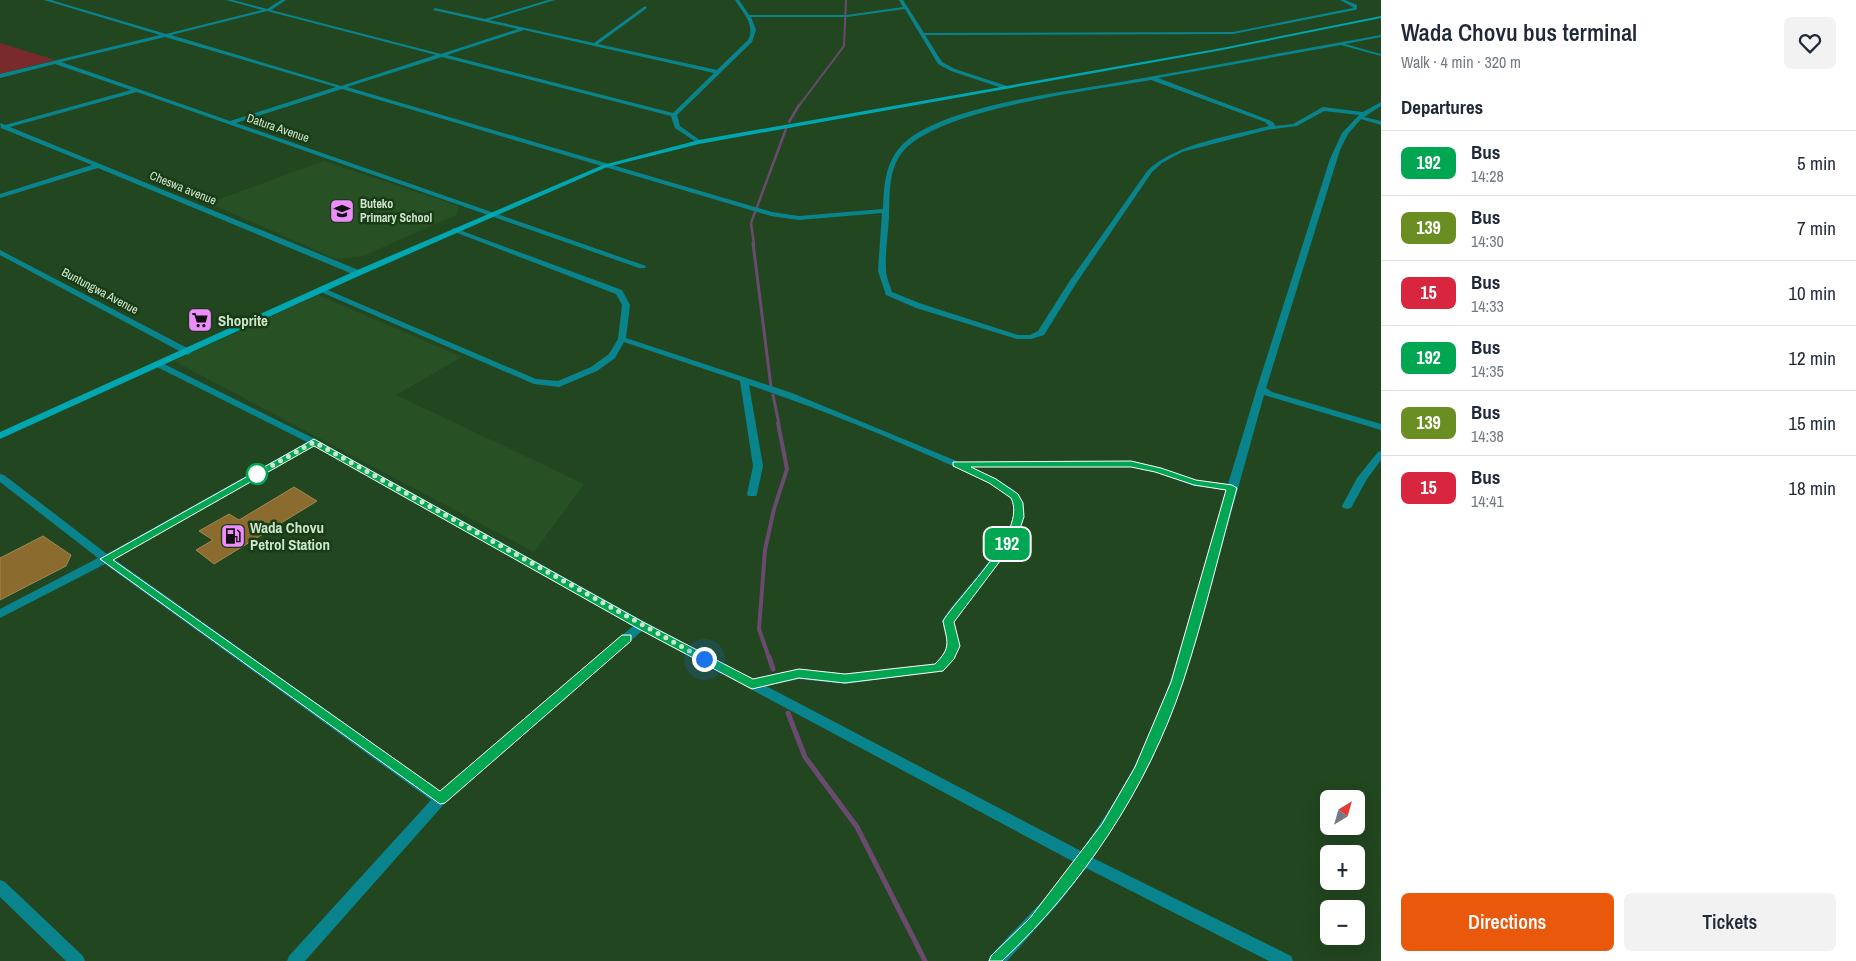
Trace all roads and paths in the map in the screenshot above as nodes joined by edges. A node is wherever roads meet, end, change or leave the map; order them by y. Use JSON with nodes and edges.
{"nodes":[{"id":1,"x":46,"y":0,"type":"edge"},
{"id":2,"x":228,"y":0,"type":"edge"},
{"id":3,"x":284,"y":0,"type":"edge"},
{"id":4,"x":553,"y":0,"type":"edge"},
{"id":5,"x":737,"y":0,"type":"edge"},
{"id":6,"x":901,"y":0,"type":"edge"},
{"id":7,"x":1342,"y":0,"type":"edge"},
{"id":8,"x":645,"y":6,"type":"dead end"},
{"id":9,"x":435,"y":8,"type":"dead end"},
{"id":10,"x":906,"y":8,"type":"junction"},
{"id":11,"x":268,"y":10,"type":"junction"},
{"id":12,"x":748,"y":16,"type":"junction"},
{"id":13,"x":1381,"y":17,"type":"edge"},
{"id":14,"x":486,"y":20,"type":"junction"},
{"id":15,"x":526,"y":28,"type":"junction"},
{"id":16,"x":924,"y":34,"type":"junction"},
{"id":17,"x":164,"y":35,"type":"junction"},
{"id":18,"x":1381,"y":36,"type":"edge"},
{"id":19,"x":596,"y":44,"type":"junction"},
{"id":20,"x":1340,"y":44,"type":"junction"},
{"id":21,"x":442,"y":55,"type":"junction"},
{"id":22,"x":1381,"y":56,"type":"edge"},
{"id":23,"x":55,"y":62,"type":"junction"},
{"id":24,"x":718,"y":72,"type":"junction"},
{"id":25,"x":0,"y":76,"type":"edge"},
{"id":26,"x":1152,"y":78,"type":"junction"},
{"id":27,"x":1005,"y":87,"type":"junction"},
{"id":28,"x":341,"y":88,"type":"junction"},
{"id":29,"x":135,"y":91,"type":"junction"},
{"id":30,"x":1381,"y":104,"type":"edge"},
{"id":31,"x":674,"y":115,"type":"junction"},
{"id":32,"x":1362,"y":116,"type":"junction"},
{"id":33,"x":1381,"y":122,"type":"edge"},
{"id":34,"x":230,"y":124,"type":"junction"},
{"id":35,"x":2,"y":127,"type":"edge"},
{"id":36,"x":1270,"y":129,"type":"junction"},
{"id":37,"x":699,"y":142,"type":"junction"},
{"id":38,"x":98,"y":166,"type":"junction"},
{"id":39,"x":604,"y":166,"type":"junction"},
{"id":40,"x":0,"y":196,"type":"edge"},
{"id":41,"x":885,"y":211,"type":"junction"},
{"id":42,"x":494,"y":213,"type":"junction"},
{"id":43,"x":454,"y":230,"type":"junction"},
{"id":44,"x":0,"y":252,"type":"edge"},
{"id":45,"x":642,"y":266,"type":"dead end"},
{"id":46,"x":358,"y":273,"type":"junction"},
{"id":47,"x":320,"y":290,"type":"junction"},
{"id":48,"x":622,"y":339,"type":"junction"},
{"id":49,"x":188,"y":352,"type":"junction"},
{"id":50,"x":158,"y":364,"type":"junction"},
{"id":51,"x":744,"y":381,"type":"junction"},
{"id":52,"x":1261,"y":388,"type":"junction"},
{"id":53,"x":1381,"y":427,"type":"edge"},
{"id":54,"x":0,"y":436,"type":"edge"},
{"id":55,"x":314,"y":442,"type":"junction"},
{"id":56,"x":1381,"y":454,"type":"edge"},
{"id":57,"x":956,"y":464,"type":"junction"},
{"id":58,"x":0,"y":477,"type":"edge"},
{"id":59,"x":1232,"y":488,"type":"junction"},
{"id":60,"x":752,"y":494,"type":"dead end"},
{"id":61,"x":1347,"y":506,"type":"dead end"},
{"id":62,"x":106,"y":559,"type":"junction"},
{"id":63,"x":0,"y":614,"type":"edge"},
{"id":64,"x":641,"y":625,"type":"junction"},
{"id":65,"x":752,"y":684,"type":"junction"},
{"id":66,"x":440,"y":799,"type":"junction"},
{"id":67,"x":0,"y":886,"type":"edge"},
{"id":68,"x":77,"y":961,"type":"edge"},
{"id":69,"x":294,"y":961,"type":"edge"},
{"id":70,"x":996,"y":961,"type":"edge"},
{"id":71,"x":1284,"y":961,"type":"edge"}],
"edges":[{"from":1,"to":17,"type":"street"},
{"from":2,"to":11,"type":"street"},
{"from":3,"to":11,"type":"street"},
{"from":4,"to":14,"type":"street"},
{"from":5,"to":12,"type":"street"},
{"from":6,"to":10,"type":"street"},
{"from":7,"to":16,"type":"street"},
{"from":8,"to":19,"type":"street"},
{"from":9,"to":14,"type":"street"},
{"from":10,"to":12,"type":"street"},
{"from":10,"to":16,"type":"street"},
{"from":11,"to":17,"type":"street"},
{"from":11,"to":21,"type":"street"},
{"from":12,"to":24,"type":"street"},
{"from":13,"to":27,"type":"main road"},
{"from":14,"to":15,"type":"street"},
{"from":15,"to":19,"type":"street"},
{"from":15,"to":21,"type":"street"},
{"from":16,"to":27,"type":"street"},
{"from":17,"to":23,"type":"street"},
{"from":17,"to":28,"type":"street"},
{"from":18,"to":20,"type":"street"},
{"from":19,"to":24,"type":"street"},
{"from":20,"to":22,"type":"street"},
{"from":20,"to":26,"type":"street"},
{"from":21,"to":28,"type":"street"},
{"from":21,"to":31,"type":"street"},
{"from":23,"to":25,"type":"street"},
{"from":23,"to":29,"type":"street","name":"Datura Avenue"},
{"from":24,"to":31,"type":"street"},
{"from":26,"to":36,"type":"street"},
{"from":26,"to":41,"type":"street"},
{"from":27,"to":37,"type":"main road"},
{"from":28,"to":34,"type":"street"},
{"from":28,"to":39,"type":"street"},
{"from":29,"to":34,"type":"street","name":"Datura Avenue"},
{"from":29,"to":35,"type":"street"},
{"from":30,"to":32,"type":"street"},
{"from":31,"to":37,"type":"street"},
{"from":32,"to":33,"type":"street"},
{"from":32,"to":36,"type":"street"},
{"from":32,"to":52,"type":"street"},
{"from":34,"to":42,"type":"street","name":"Datura Avenue"},
{"from":35,"to":38,"type":"street","name":"Cheswa avenue"},
{"from":36,"to":41,"type":"street"},
{"from":37,"to":39,"type":"main road"},
{"from":38,"to":40,"type":"street"},
{"from":38,"to":46,"type":"street","name":"Cheswa avenue"},
{"from":39,"to":41,"type":"street"},
{"from":39,"to":42,"type":"main road"},
{"from":42,"to":43,"type":"main road"},
{"from":42,"to":45,"type":"street","name":"Datura Avenue"},
{"from":43,"to":46,"type":"main road"},
{"from":43,"to":48,"type":"street"},
{"from":44,"to":49,"type":"street","name":"Buntungwa Avenue"},
{"from":46,"to":47,"type":"main road"},
{"from":47,"to":48,"type":"street"},
{"from":47,"to":49,"type":"main road"},
{"from":48,"to":51,"type":"street"},
{"from":49,"to":50,"type":"main road"},
{"from":50,"to":54,"type":"main road"},
{"from":50,"to":55,"type":"street"},
{"from":51,"to":57,"type":"street"},
{"from":51,"to":60,"type":"street"},
{"from":52,"to":53,"type":"street"},
{"from":52,"to":59,"type":"street"},
{"from":55,"to":62,"type":"street"},
{"from":55,"to":64,"type":"street"},
{"from":56,"to":61,"type":"street"},
{"from":57,"to":59,"type":"street"},
{"from":57,"to":65,"type":"street"},
{"from":58,"to":62,"type":"street"},
{"from":59,"to":70,"type":"street"},
{"from":62,"to":63,"type":"street"},
{"from":62,"to":66,"type":"street"},
{"from":64,"to":65,"type":"street"},
{"from":64,"to":66,"type":"street"},
{"from":65,"to":71,"type":"street"},
{"from":66,"to":69,"type":"street"},
{"from":67,"to":68,"type":"street"}]}
